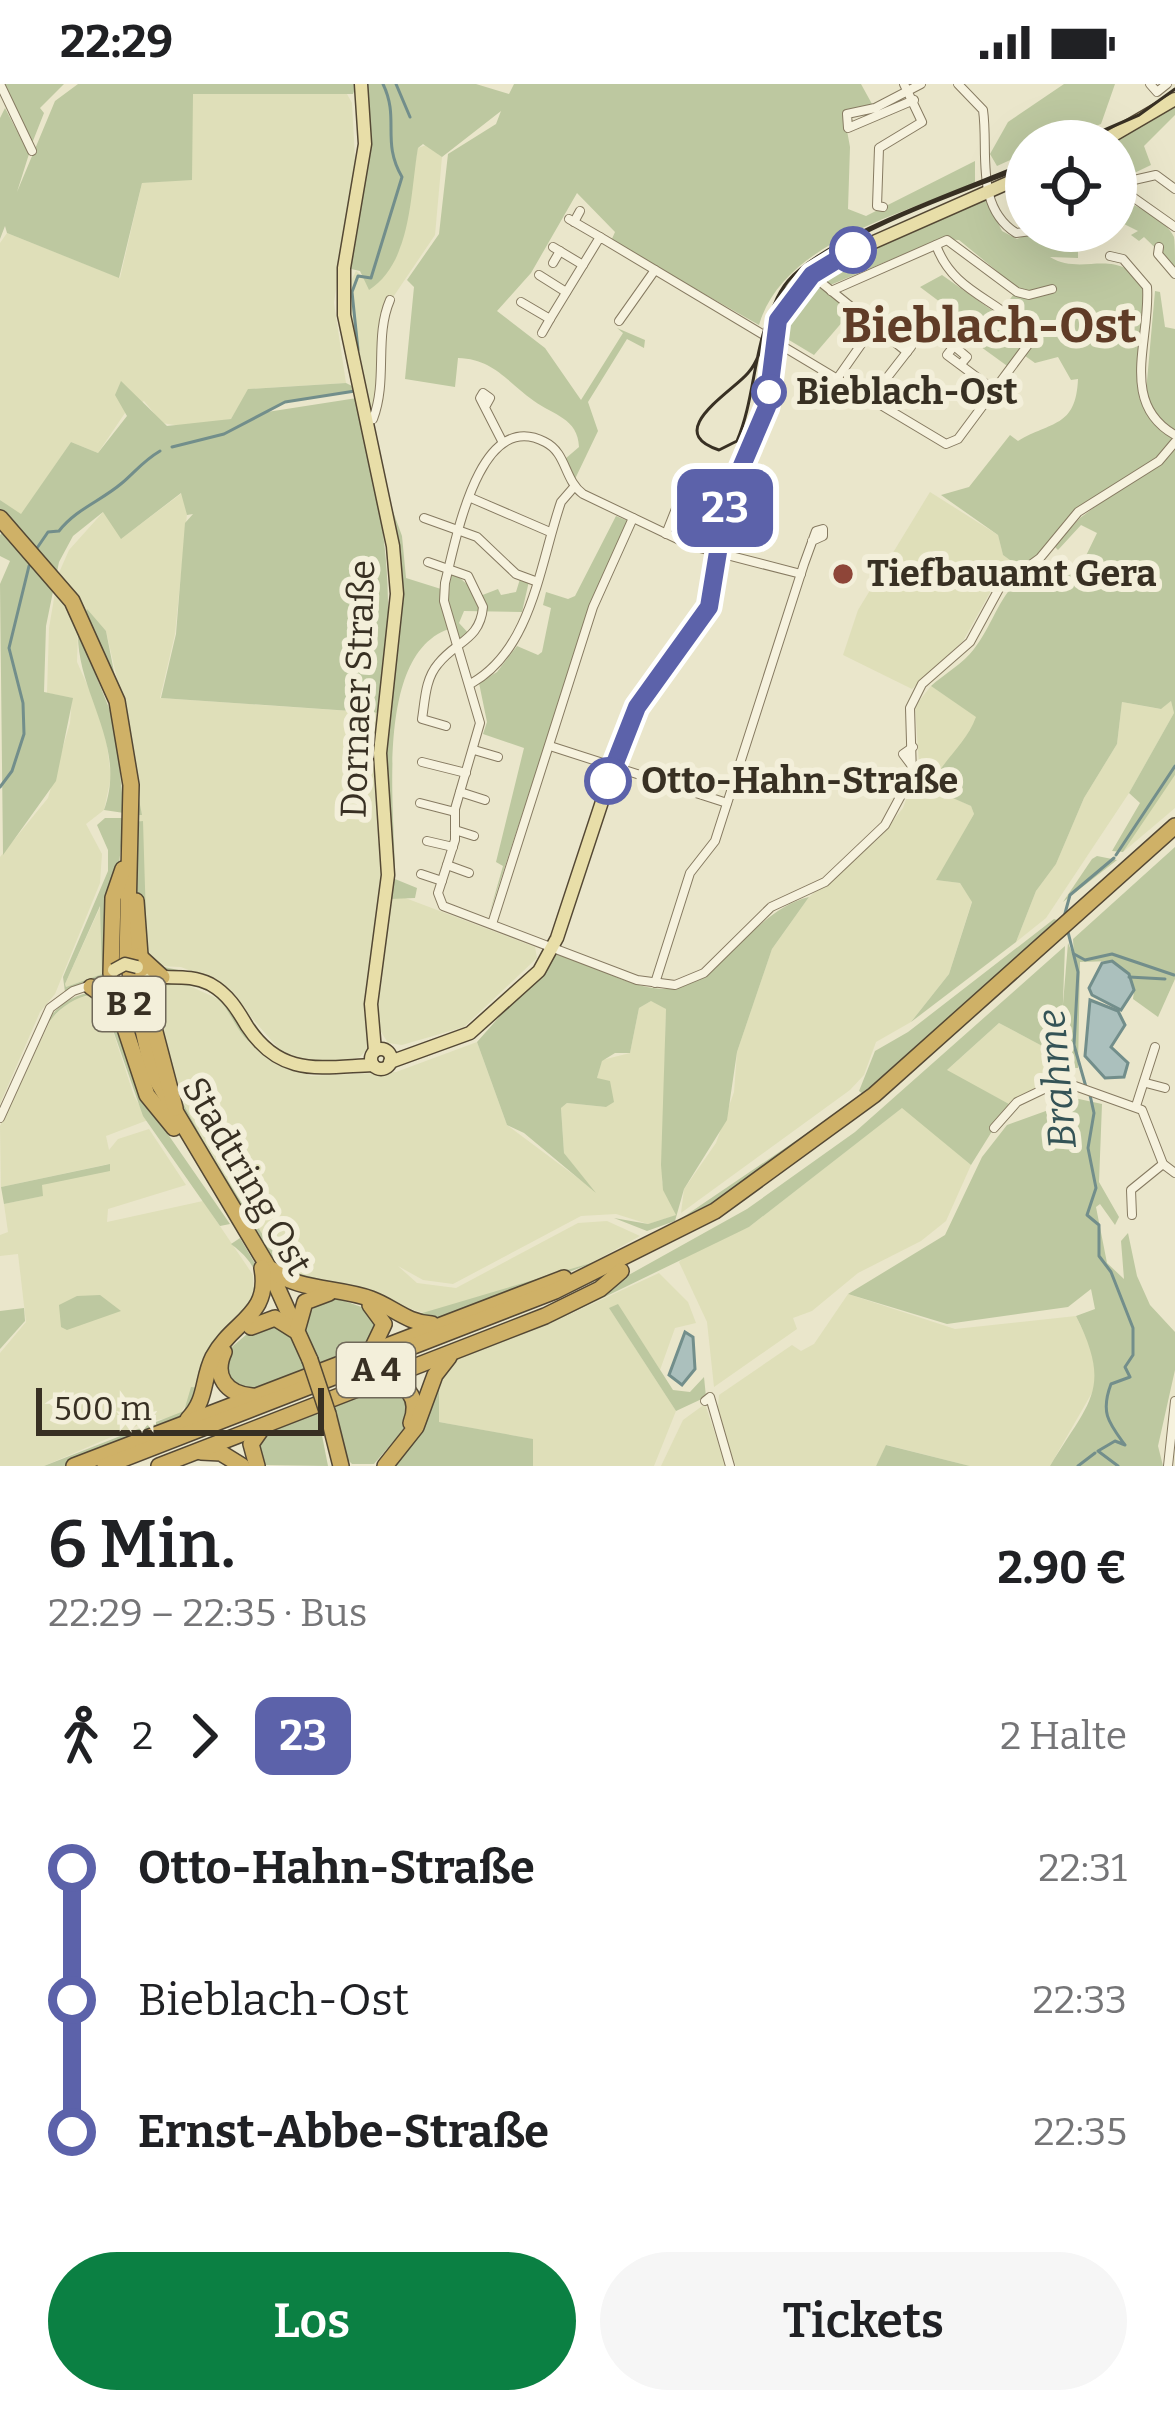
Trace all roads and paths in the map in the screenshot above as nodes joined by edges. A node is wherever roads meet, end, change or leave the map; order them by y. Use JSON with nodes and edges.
{"nodes":[{"id":1,"x":0,"y":84,"type":"edge"},
{"id":2,"x":361,"y":84,"type":"edge"},
{"id":3,"x":921,"y":84,"type":"edge"},
{"id":4,"x":958,"y":84,"type":"edge"},
{"id":5,"x":1150,"y":84,"type":"edge"},
{"id":6,"x":1166,"y":84,"type":"edge"},
{"id":7,"x":909,"y":91,"type":"edge"},
{"id":8,"x":1175,"y":99,"type":"edge"},
{"id":9,"x":8,"y":101,"type":"junction"},
{"id":10,"x":0,"y":115,"type":"edge"},
{"id":11,"x":1137,"y":121,"type":"edge"},
{"id":12,"x":32,"y":151,"type":"dead end"},
{"id":13,"x":1137,"y":179,"type":"edge"},
{"id":14,"x":1005,"y":184,"type":"edge"},
{"id":15,"x":1175,"y":189,"type":"edge"},
{"id":16,"x":989,"y":190,"type":"junction"},
{"id":17,"x":1137,"y":200,"type":"edge"},
{"id":18,"x":883,"y":207,"type":"dead end"},
{"id":19,"x":580,"y":211,"type":"dead end"},
{"id":20,"x":1005,"y":226,"type":"edge"},
{"id":21,"x":1175,"y":227,"type":"edge"},
{"id":22,"x":600,"y":237,"type":"junction"},
{"id":23,"x":936,"y":245,"type":"junction"},
{"id":24,"x":1159,"y":248,"type":"dead end"},
{"id":25,"x":1110,"y":256,"type":"dead end"},
{"id":26,"x":553,"y":263,"type":"dead end"},
{"id":27,"x":583,"y":265,"type":"junction"},
{"id":28,"x":652,"y":268,"type":"junction"},
{"id":29,"x":1175,"y":274,"type":"edge"},
{"id":30,"x":539,"y":275,"type":"dead end"},
{"id":31,"x":812,"y":275,"type":"junction"},
{"id":32,"x":1052,"y":289,"type":"dead end"},
{"id":33,"x":831,"y":291,"type":"junction"},
{"id":34,"x":566,"y":292,"type":"junction"},
{"id":35,"x":390,"y":300,"type":"dead end"},
{"id":36,"x":525,"y":307,"type":"dead end"},
{"id":37,"x":550,"y":319,"type":"junction"},
{"id":38,"x":874,"y":326,"type":"junction"},
{"id":39,"x":542,"y":333,"type":"dead end"},
{"id":40,"x":773,"y":340,"type":"junction"},
{"id":41,"x":961,"y":364,"type":"dead end"},
{"id":42,"x":839,"y":376,"type":"junction"},
{"id":43,"x":994,"y":390,"type":"junction"},
{"id":44,"x":872,"y":397,"type":"junction"},
{"id":45,"x":485,"y":407,"type":"dead end"},
{"id":46,"x":369,"y":420,"type":"junction"},
{"id":47,"x":1175,"y":439,"type":"edge"},
{"id":48,"x":502,"y":442,"type":"junction"},
{"id":49,"x":386,"y":484,"type":"dead end"},
{"id":50,"x":574,"y":487,"type":"junction"},
{"id":51,"x":683,"y":490,"type":"dead end"},
{"id":52,"x":471,"y":498,"type":"junction"},
{"id":53,"x":424,"y":518,"type":"dead end"},
{"id":54,"x":633,"y":518,"type":"junction"},
{"id":55,"x":0,"y":522,"type":"edge"},
{"id":56,"x":461,"y":531,"type":"junction"},
{"id":57,"x":550,"y":532,"type":"junction"},
{"id":58,"x":666,"y":534,"type":"junction"},
{"id":59,"x":812,"y":541,"type":"dead end"},
{"id":60,"x":718,"y":551,"type":"junction"},
{"id":61,"x":428,"y":562,"type":"dead end"},
{"id":62,"x":449,"y":566,"type":"junction"},
{"id":63,"x":801,"y":574,"type":"junction"},
{"id":64,"x":535,"y":581,"type":"junction"},
{"id":65,"x":459,"y":646,"type":"junction"},
{"id":66,"x":472,"y":683,"type":"junction"},
{"id":67,"x":446,"y":726,"type":"dead end"},
{"id":68,"x":550,"y":746,"type":"junction"},
{"id":69,"x":474,"y":750,"type":"junction"},
{"id":70,"x":498,"y":758,"type":"dead end"},
{"id":71,"x":422,"y":761,"type":"dead end"},
{"id":72,"x":611,"y":765,"type":"junction"},
{"id":73,"x":466,"y":773,"type":"junction"},
{"id":74,"x":460,"y":792,"type":"junction"},
{"id":75,"x":485,"y":800,"type":"dead end"},
{"id":76,"x":727,"y":802,"type":"junction"},
{"id":77,"x":420,"y":803,"type":"dead end"},
{"id":78,"x":455,"y":812,"type":"junction"},
{"id":79,"x":1175,"y":826,"type":"edge"},
{"id":80,"x":455,"y":830,"type":"junction"},
{"id":81,"x":474,"y":836,"type":"dead end"},
{"id":82,"x":1175,"y":838,"type":"edge"},
{"id":83,"x":427,"y":841,"type":"dead end"},
{"id":84,"x":453,"y":847,"type":"junction"},
{"id":85,"x":447,"y":866,"type":"junction"},
{"id":86,"x":126,"y":869,"type":"junction"},
{"id":87,"x":469,"y":873,"type":"dead end"},
{"id":88,"x":421,"y":874,"type":"dead end"},
{"id":89,"x":442,"y":881,"type":"junction"},
{"id":90,"x":1074,"y":922,"type":"junction"},
{"id":91,"x":492,"y":923,"type":"junction"},
{"id":92,"x":1056,"y":939,"type":"junction"},
{"id":93,"x":551,"y":946,"type":"junction"},
{"id":94,"x":144,"y":976,"type":"junction"},
{"id":95,"x":655,"y":983,"type":"junction"},
{"id":96,"x":92,"y":987,"type":"junction"},
{"id":97,"x":113,"y":987,"type":"junction"},
{"id":98,"x":1155,"y":1047,"type":"dead end"},
{"id":99,"x":380,"y":1056,"type":"junction"},
{"id":100,"x":1147,"y":1083,"type":"junction"},
{"id":101,"x":1165,"y":1088,"type":"dead end"},
{"id":102,"x":1136,"y":1106,"type":"junction"},
{"id":103,"x":0,"y":1118,"type":"edge"},
{"id":104,"x":177,"y":1127,"type":"junction"},
{"id":105,"x":994,"y":1128,"type":"dead end"},
{"id":106,"x":1162,"y":1164,"type":"junction"},
{"id":107,"x":1175,"y":1173,"type":"edge"},
{"id":108,"x":1132,"y":1215,"type":"dead end"},
{"id":109,"x":264,"y":1266,"type":"junction"},
{"id":110,"x":621,"y":1271,"type":"junction"},
{"id":111,"x":597,"y":1272,"type":"junction"},
{"id":112,"x":441,"y":1324,"type":"junction"},
{"id":113,"x":296,"y":1330,"type":"junction"},
{"id":114,"x":458,"y":1350,"type":"junction"},
{"id":115,"x":369,"y":1352,"type":"junction"},
{"id":116,"x":377,"y":1381,"type":"junction"},
{"id":117,"x":255,"y":1396,"type":"junction"},
{"id":118,"x":704,"y":1401,"type":"dead end"},
{"id":119,"x":1175,"y":1401,"type":"edge"},
{"id":120,"x":181,"y":1425,"type":"junction"},
{"id":121,"x":265,"y":1425,"type":"junction"},
{"id":122,"x":192,"y":1453,"type":"junction"},
{"id":123,"x":337,"y":1461,"type":"edge"},
{"id":124,"x":74,"y":1466,"type":"edge"},
{"id":125,"x":105,"y":1466,"type":"edge"},
{"id":126,"x":130,"y":1466,"type":"edge"},
{"id":127,"x":158,"y":1466,"type":"edge"},
{"id":128,"x":242,"y":1466,"type":"edge"},
{"id":129,"x":256,"y":1466,"type":"edge"},
{"id":130,"x":352,"y":1466,"type":"edge"},
{"id":131,"x":375,"y":1466,"type":"edge"},
{"id":132,"x":385,"y":1466,"type":"edge"},
{"id":133,"x":730,"y":1466,"type":"edge"},
{"id":134,"x":1168,"y":1466,"type":"edge"}],
"edges":[{"from":1,"to":9,"type":"street"},
{"from":2,"to":46,"type":"main road","name":"Dornaer Straße"},
{"from":3,"to":7,"type":"street"},
{"from":4,"to":16,"type":"street"},
{"from":5,"to":6,"type":"street"},
{"from":7,"to":7,"type":"street"},
{"from":7,"to":18,"type":"street"},
{"from":8,"to":11,"type":"main road"},
{"from":9,"to":10,"type":"street"},
{"from":9,"to":12,"type":"street"},
{"from":13,"to":15,"type":"street"},
{"from":14,"to":16,"type":"main road"},
{"from":16,"to":20,"type":"street"},
{"from":16,"to":31,"type":"main road"},
{"from":17,"to":21,"type":"street"},
{"from":19,"to":22,"type":"street"},
{"from":22,"to":27,"type":"street"},
{"from":22,"to":28,"type":"street"},
{"from":23,"to":32,"type":"street"},
{"from":23,"to":33,"type":"street"},
{"from":23,"to":43,"type":"street"},
{"from":24,"to":29,"type":"street"},
{"from":25,"to":47,"type":"street"},
{"from":26,"to":27,"type":"street"},
{"from":27,"to":34,"type":"street"},
{"from":28,"to":28,"type":"street"},
{"from":28,"to":40,"type":"street"},
{"from":30,"to":34,"type":"street"},
{"from":31,"to":33,"type":"street"},
{"from":31,"to":40,"type":"main road"},
{"from":33,"to":38,"type":"street"},
{"from":34,"to":37,"type":"street"},
{"from":35,"to":46,"type":"street"},
{"from":36,"to":37,"type":"street"},
{"from":37,"to":39,"type":"street"},
{"from":38,"to":42,"type":"street"},
{"from":38,"to":44,"type":"street"},
{"from":40,"to":42,"type":"street"},
{"from":40,"to":60,"type":"main road"},
{"from":41,"to":43,"type":"street"},
{"from":42,"to":44,"type":"street"},
{"from":43,"to":44,"type":"street"},
{"from":45,"to":48,"type":"street"},
{"from":46,"to":49,"type":"street","name":"Dornaer Straße"},
{"from":46,"to":99,"type":"main road","name":"Dornaer Straße"},
{"from":47,"to":95,"type":"street"},
{"from":48,"to":50,"type":"street"},
{"from":48,"to":52,"type":"street"},
{"from":50,"to":54,"type":"street"},
{"from":50,"to":57,"type":"street"},
{"from":51,"to":58,"type":"street"},
{"from":52,"to":56,"type":"street"},
{"from":52,"to":57,"type":"street"},
{"from":53,"to":56,"type":"street"},
{"from":54,"to":58,"type":"street"},
{"from":54,"to":68,"type":"street"},
{"from":55,"to":86,"type":"highway","name":"Stadtring Ost","number":"B 2"},
{"from":56,"to":62,"type":"street"},
{"from":56,"to":64,"type":"street"},
{"from":57,"to":64,"type":"street"},
{"from":58,"to":60,"type":"street"},
{"from":59,"to":63,"type":"street"},
{"from":60,"to":63,"type":"street"},
{"from":60,"to":72,"type":"main road"},
{"from":61,"to":62,"type":"street"},
{"from":62,"to":65,"type":"street"},
{"from":62,"to":65,"type":"street"},
{"from":63,"to":76,"type":"street"},
{"from":64,"to":66,"type":"street"},
{"from":65,"to":66,"type":"street"},
{"from":65,"to":67,"type":"street"},
{"from":66,"to":69,"type":"street"},
{"from":68,"to":72,"type":"street"},
{"from":68,"to":91,"type":"street"},
{"from":69,"to":70,"type":"street"},
{"from":69,"to":73,"type":"street"},
{"from":71,"to":73,"type":"street"},
{"from":72,"to":76,"type":"street"},
{"from":72,"to":93,"type":"main road"},
{"from":73,"to":74,"type":"street"},
{"from":74,"to":75,"type":"street"},
{"from":74,"to":78,"type":"street"},
{"from":76,"to":95,"type":"street"},
{"from":77,"to":78,"type":"street"},
{"from":78,"to":80,"type":"street"},
{"from":79,"to":90,"type":"highway","number":"A 4"},
{"from":80,"to":81,"type":"street"},
{"from":80,"to":84,"type":"street"},
{"from":82,"to":90,"type":"highway","number":"A 4"},
{"from":83,"to":84,"type":"street"},
{"from":84,"to":85,"type":"street"},
{"from":85,"to":87,"type":"street"},
{"from":85,"to":89,"type":"street"},
{"from":86,"to":94,"type":"highway","number":"B 2"},
{"from":86,"to":97,"type":"highway","number":"B 2"},
{"from":86,"to":104,"type":"highway","name":"Stadtring Ost","number":"B 2"},
{"from":88,"to":89,"type":"street"},
{"from":89,"to":91,"type":"street"},
{"from":90,"to":92,"type":"highway","number":"A 4"},
{"from":91,"to":93,"type":"street"},
{"from":92,"to":110,"type":"highway","number":"A 4"},
{"from":92,"to":111,"type":"highway","number":"A 4"},
{"from":93,"to":95,"type":"street"},
{"from":93,"to":99,"type":"main road"},
{"from":94,"to":97,"type":"main road","bridge":true},
{"from":94,"to":97,"type":"main road","bridge":true},
{"from":94,"to":99,"type":"main road"},
{"from":94,"to":104,"type":"highway","number":"B 2"},
{"from":96,"to":97,"type":"highway","number":"B 2"},
{"from":96,"to":97,"type":"street"},
{"from":96,"to":103,"type":"street"},
{"from":97,"to":104,"type":"highway","number":"B 2"},
{"from":98,"to":100,"type":"street"},
{"from":100,"to":101,"type":"street"},
{"from":100,"to":102,"type":"street"},
{"from":102,"to":105,"type":"street"},
{"from":102,"to":106,"type":"street"},
{"from":104,"to":109,"type":"highway","name":"Stadtring Ost","number":"B 2"},
{"from":106,"to":107,"type":"street"},
{"from":106,"to":108,"type":"street"},
{"from":109,"to":112,"type":"highway"},
{"from":109,"to":113,"type":"highway","name":"Stadtring Ost","number":"B 2"},
{"from":109,"to":120,"type":"highway"},
{"from":110,"to":114,"type":"highway"},
{"from":110,"to":126,"type":"highway","number":"A 4"},
{"from":111,"to":112,"type":"highway"},
{"from":111,"to":125,"type":"highway","number":"A 4"},
{"from":112,"to":115,"type":"highway"},
{"from":113,"to":115,"type":"highway"},
{"from":113,"to":117,"type":"highway"},
{"from":113,"to":123,"type":"highway","name":"Stadtring Ost","number":"B 2","bridge":true},
{"from":114,"to":116,"type":"highway"},
{"from":114,"to":132,"type":"highway"},
{"from":115,"to":117,"type":"highway"},
{"from":116,"to":121,"type":"highway"},
{"from":116,"to":131,"type":"highway"},
{"from":117,"to":120,"type":"highway"},
{"from":118,"to":133,"type":"street"},
{"from":119,"to":134,"type":"street"},
{"from":120,"to":124,"type":"highway"},
{"from":121,"to":122,"type":"highway"},
{"from":121,"to":129,"type":"highway"},
{"from":122,"to":127,"type":"highway"},
{"from":122,"to":128,"type":"highway"},
{"from":123,"to":130,"type":"highway"}]}
